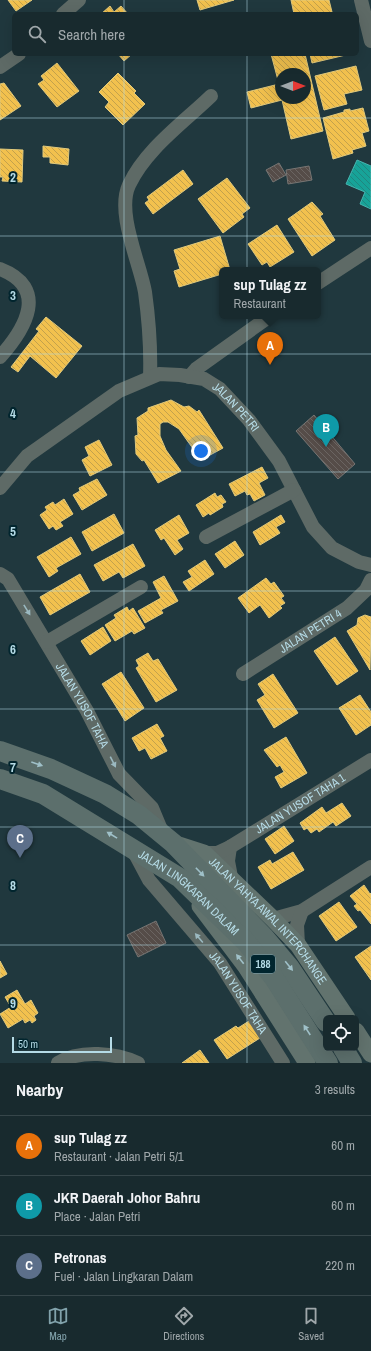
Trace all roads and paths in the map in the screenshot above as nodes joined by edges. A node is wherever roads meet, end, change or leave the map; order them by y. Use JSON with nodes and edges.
{"nodes":[{"id":1,"x":79,"y":0,"type":"edge"},
{"id":2,"x":360,"y":0,"type":"edge"},
{"id":3,"x":65,"y":12,"type":"edge"},
{"id":4,"x":371,"y":41,"type":"edge"},
{"id":5,"x":16,"y":56,"type":"edge"},
{"id":6,"x":0,"y":67,"type":"edge"},
{"id":7,"x":211,"y":96,"type":"dead end"},
{"id":8,"x":371,"y":248,"type":"edge"},
{"id":9,"x":0,"y":269,"type":"edge"},
{"id":10,"x":321,"y":281,"type":"edge"},
{"id":11,"x":266,"y":319,"type":"edge"},
{"id":12,"x":0,"y":357,"type":"edge"},
{"id":13,"x":189,"y":376,"type":"junction"},
{"id":14,"x":150,"y":377,"type":"junction"},
{"id":15,"x":0,"y":488,"type":"edge"},
{"id":16,"x":294,"y":490,"type":"junction"},
{"id":17,"x":206,"y":538,"type":"dead end"},
{"id":18,"x":371,"y":565,"type":"edge"},
{"id":19,"x":0,"y":574,"type":"edge"},
{"id":20,"x":371,"y":580,"type":"edge"},
{"id":21,"x":141,"y":587,"type":"dead end"},
{"id":22,"x":47,"y":642,"type":"junction"},
{"id":23,"x":243,"y":674,"type":"dead end"},
{"id":24,"x":0,"y":751,"type":"edge"},
{"id":25,"x":371,"y":760,"type":"edge"},
{"id":26,"x":0,"y":779,"type":"edge"},
{"id":27,"x":168,"y":840,"type":"junction"},
{"id":28,"x":230,"y":847,"type":"junction"},
{"id":29,"x":132,"y":848,"type":"junction"},
{"id":30,"x":204,"y":853,"type":"junction"},
{"id":31,"x":371,"y":867,"type":"edge"},
{"id":32,"x":231,"y":877,"type":"junction"},
{"id":33,"x":180,"y":878,"type":"junction"},
{"id":34,"x":302,"y":911,"type":"junction"},
{"id":35,"x":273,"y":919,"type":"junction"},
{"id":36,"x":298,"y":944,"type":"junction"},
{"id":37,"x":345,"y":1015,"type":"edge"},
{"id":38,"x":323,"y":1018,"type":"edge"},
{"id":39,"x":359,"y":1036,"type":"edge"},
{"id":40,"x":345,"y":1051,"type":"edge"},
{"id":41,"x":371,"y":1054,"type":"edge"},
{"id":42,"x":58,"y":1063,"type":"edge"},
{"id":43,"x":138,"y":1063,"type":"edge"},
{"id":44,"x":283,"y":1063,"type":"edge"},
{"id":45,"x":307,"y":1063,"type":"edge"},
{"id":46,"x":328,"y":1063,"type":"edge"},
{"id":47,"x":352,"y":1063,"type":"edge"}],
"edges":[{"from":1,"to":3,"type":"street"},
{"from":2,"to":4,"type":"street"},
{"from":5,"to":6,"type":"street"},
{"from":7,"to":14,"type":"street"},
{"from":8,"to":10,"type":"street"},
{"from":9,"to":12,"type":"street"},
{"from":11,"to":13,"type":"street"},
{"from":13,"to":14,"type":"street","name":"JALAN PETRI"},
{"from":13,"to":16,"type":"street","name":"JALAN PETRI"},
{"from":14,"to":15,"type":"street","name":"JALAN PETRI"},
{"from":16,"to":17,"type":"street"},
{"from":16,"to":18,"type":"street","name":"JALAN PETRI"},
{"from":19,"to":22,"type":"street","name":"JALAN YUSOF TAHA","one_way":true},
{"from":20,"to":23,"type":"street","name":"JALAN PETRI 4"},
{"from":21,"to":22,"type":"street"},
{"from":22,"to":27,"type":"street","name":"JALAN YUSOF TAHA","one_way":true},
{"from":24,"to":27,"type":"highway","name":"JALAN LINGKARAN DALAM","number":"188","one_way":true},
{"from":25,"to":28,"type":"street","name":"JALAN YUSOF TAHA 1"},
{"from":29,"to":26,"type":"highway","name":"JALAN LINGKARAN DALAM","number":"188","one_way":true},
{"from":27,"to":30,"type":"main road","name":"JALAN YAHYA AWAL INTERCHANGE"},
{"from":27,"to":38,"type":"highway","name":"JALAN LINGKARAN DALAM","number":"188","one_way":true},
{"from":28,"to":30,"type":"street","name":"JALAN YUSOF TAHA 1"},
{"from":28,"to":32,"type":"street"},
{"from":29,"to":33,"type":"highway","name":"JALAN LINGKARAN DALAM","number":"188"},
{"from":44,"to":29,"type":"street","name":"JALAN YUSOF TAHA","one_way":true},
{"from":30,"to":32,"type":"main road","name":"JALAN YAHYA AWAL INTERCHANGE"},
{"from":31,"to":34,"type":"street"},
{"from":32,"to":35,"type":"main road","name":"JALAN YAHYA AWAL INTERCHANGE"},
{"from":45,"to":33,"type":"main road","one_way":true},
{"from":46,"to":33,"type":"highway","name":"JALAN LINGKARAN DALAM","number":"188","one_way":true},
{"from":34,"to":35,"type":"street"},
{"from":34,"to":36,"type":"street"},
{"from":35,"to":36,"type":"main road","name":"JALAN YAHYA AWAL INTERCHANGE"},
{"from":36,"to":37,"type":"main road","name":"JALAN YAHYA AWAL INTERCHANGE"},
{"from":39,"to":41,"type":"main road"},
{"from":40,"to":47,"type":"highway"},
{"from":42,"to":43,"type":"street"}]}
